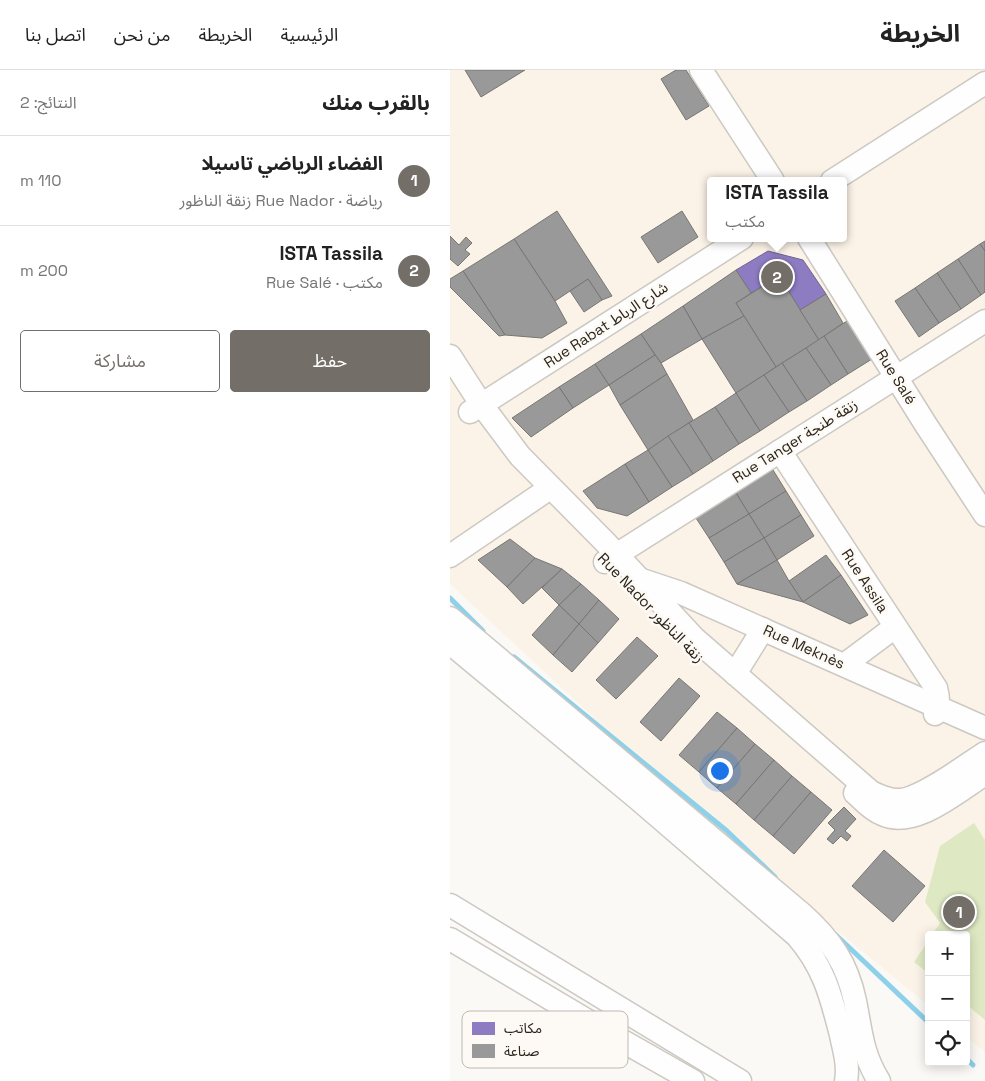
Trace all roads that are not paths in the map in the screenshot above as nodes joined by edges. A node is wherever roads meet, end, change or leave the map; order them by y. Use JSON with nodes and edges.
{"nodes":[{"id":1,"x":702,"y":70,"type":"edge"},
{"id":2,"x":718,"y":70,"type":"edge"},
{"id":3,"x":985,"y":83,"type":"edge"},
{"id":4,"x":770,"y":177,"type":"edge"},
{"id":5,"x":786,"y":177,"type":"edge"},
{"id":6,"x":838,"y":177,"type":"edge"},
{"id":7,"x":736,"y":242,"type":"edge"},
{"id":8,"x":812,"y":242,"type":"edge"},
{"id":9,"x":828,"y":242,"type":"edge"},
{"id":10,"x":985,"y":321,"type":"edge"},
{"id":11,"x":450,"y":356,"type":"edge"},
{"id":12,"x":902,"y":373,"type":"junction"},
{"id":13,"x":450,"y":382,"type":"edge"},
{"id":14,"x":476,"y":408,"type":"junction"},
{"id":15,"x":780,"y":451,"type":"junction"},
{"id":16,"x":540,"y":487,"type":"junction"},
{"id":17,"x":985,"y":492,"type":"edge"},
{"id":18,"x":985,"y":514,"type":"edge"},
{"id":19,"x":450,"y":538,"type":"edge"},
{"id":20,"x":450,"y":556,"type":"edge"},
{"id":21,"x":628,"y":576,"type":"junction"},
{"id":22,"x":450,"y":618,"type":"edge"},
{"id":23,"x":895,"y":627,"type":"junction"},
{"id":24,"x":761,"y":633,"type":"junction"},
{"id":25,"x":450,"y":643,"type":"edge"},
{"id":26,"x":920,"y":663,"type":"junction"},
{"id":27,"x":844,"y":665,"type":"junction"},
{"id":28,"x":735,"y":674,"type":"junction"},
{"id":29,"x":904,"y":696,"type":"junction"},
{"id":30,"x":937,"y":710,"type":"junction"},
{"id":31,"x":985,"y":728,"type":"edge"},
{"id":32,"x":985,"y":737,"type":"edge"},
{"id":33,"x":985,"y":753,"type":"edge"},
{"id":34,"x":985,"y":774,"type":"edge"},
{"id":35,"x":925,"y":801,"type":"junction"},
{"id":36,"x":450,"y":904,"type":"edge"},
{"id":37,"x":450,"y":939,"type":"edge"},
{"id":38,"x":571,"y":1011,"type":"edge"},
{"id":39,"x":625,"y":1011,"type":"edge"},
{"id":40,"x":628,"y":1013,"type":"edge"},
{"id":41,"x":628,"y":1044,"type":"edge"},
{"id":42,"x":693,"y":1081,"type":"edge"},
{"id":43,"x":740,"y":1081,"type":"edge"},
{"id":44,"x":846,"y":1081,"type":"edge"},
{"id":45,"x":879,"y":1081,"type":"edge"}],
"edges":[{"from":1,"to":4,"type":"street"},
{"from":2,"to":5,"type":"street"},
{"from":3,"to":6,"type":"street"},
{"from":7,"to":14,"type":"street","name":"Rue Rabat شارع الرباط"},
{"from":8,"to":12,"type":"street","name":"Rue Salé"},
{"from":9,"to":12,"type":"street","name":"Rue Salé"},
{"from":10,"to":12,"type":"street","name":"Rue Tanger زنقة طنجة"},
{"from":11,"to":14,"type":"street","name":"Rue Nador زنقة الناظور"},
{"from":12,"to":15,"type":"street","name":"Rue Tanger زنقة طنجة"},
{"from":12,"to":17,"type":"street","name":"Rue Salé"},
{"from":12,"to":18,"type":"street","name":"Rue Salé"},
{"from":13,"to":14,"type":"street","name":"Rue Nador زنقة الناظور"},
{"from":14,"to":16,"type":"street","name":"Rue Nador زنقة الناظور"},
{"from":15,"to":21,"type":"street","name":"Rue Tanger زنقة طنجة"},
{"from":15,"to":23,"type":"street","name":"Rue Assila"},
{"from":16,"to":19,"type":"street"},
{"from":16,"to":20,"type":"street"},
{"from":16,"to":21,"type":"street","name":"Rue Nador زنقة الناظور"},
{"from":21,"to":24,"type":"street","name":"Rue Meknès"},
{"from":21,"to":28,"type":"street","name":"Rue Nador زنقة الناظور"},
{"from":21,"to":35,"type":"street","name":"Rue Nador زنقة الناظور"},
{"from":22,"to":45,"type":"street"},
{"from":23,"to":26,"type":"street","name":"Rue Assila"},
{"from":23,"to":27,"type":"street"},
{"from":24,"to":27,"type":"street","name":"Rue Meknès"},
{"from":24,"to":28,"type":"street"},
{"from":24,"to":29,"type":"street","name":"Rue Meknès"},
{"from":25,"to":44,"type":"street"},
{"from":26,"to":29,"type":"street"},
{"from":26,"to":30,"type":"street","name":"Rue Assila"},
{"from":27,"to":29,"type":"street","name":"Rue Meknès"},
{"from":28,"to":35,"type":"street","name":"Rue Nador زنقة الناظور"},
{"from":29,"to":30,"type":"street","name":"Rue Meknès"},
{"from":30,"to":31,"type":"street","name":"Rue Meknès"},
{"from":30,"to":32,"type":"street","name":"Rue Meknès"},
{"from":33,"to":35,"type":"street"},
{"from":34,"to":35,"type":"street"},
{"from":36,"to":39,"type":"street"},
{"from":37,"to":38,"type":"street"},
{"from":40,"to":43,"type":"street"},
{"from":41,"to":42,"type":"street"}]}
